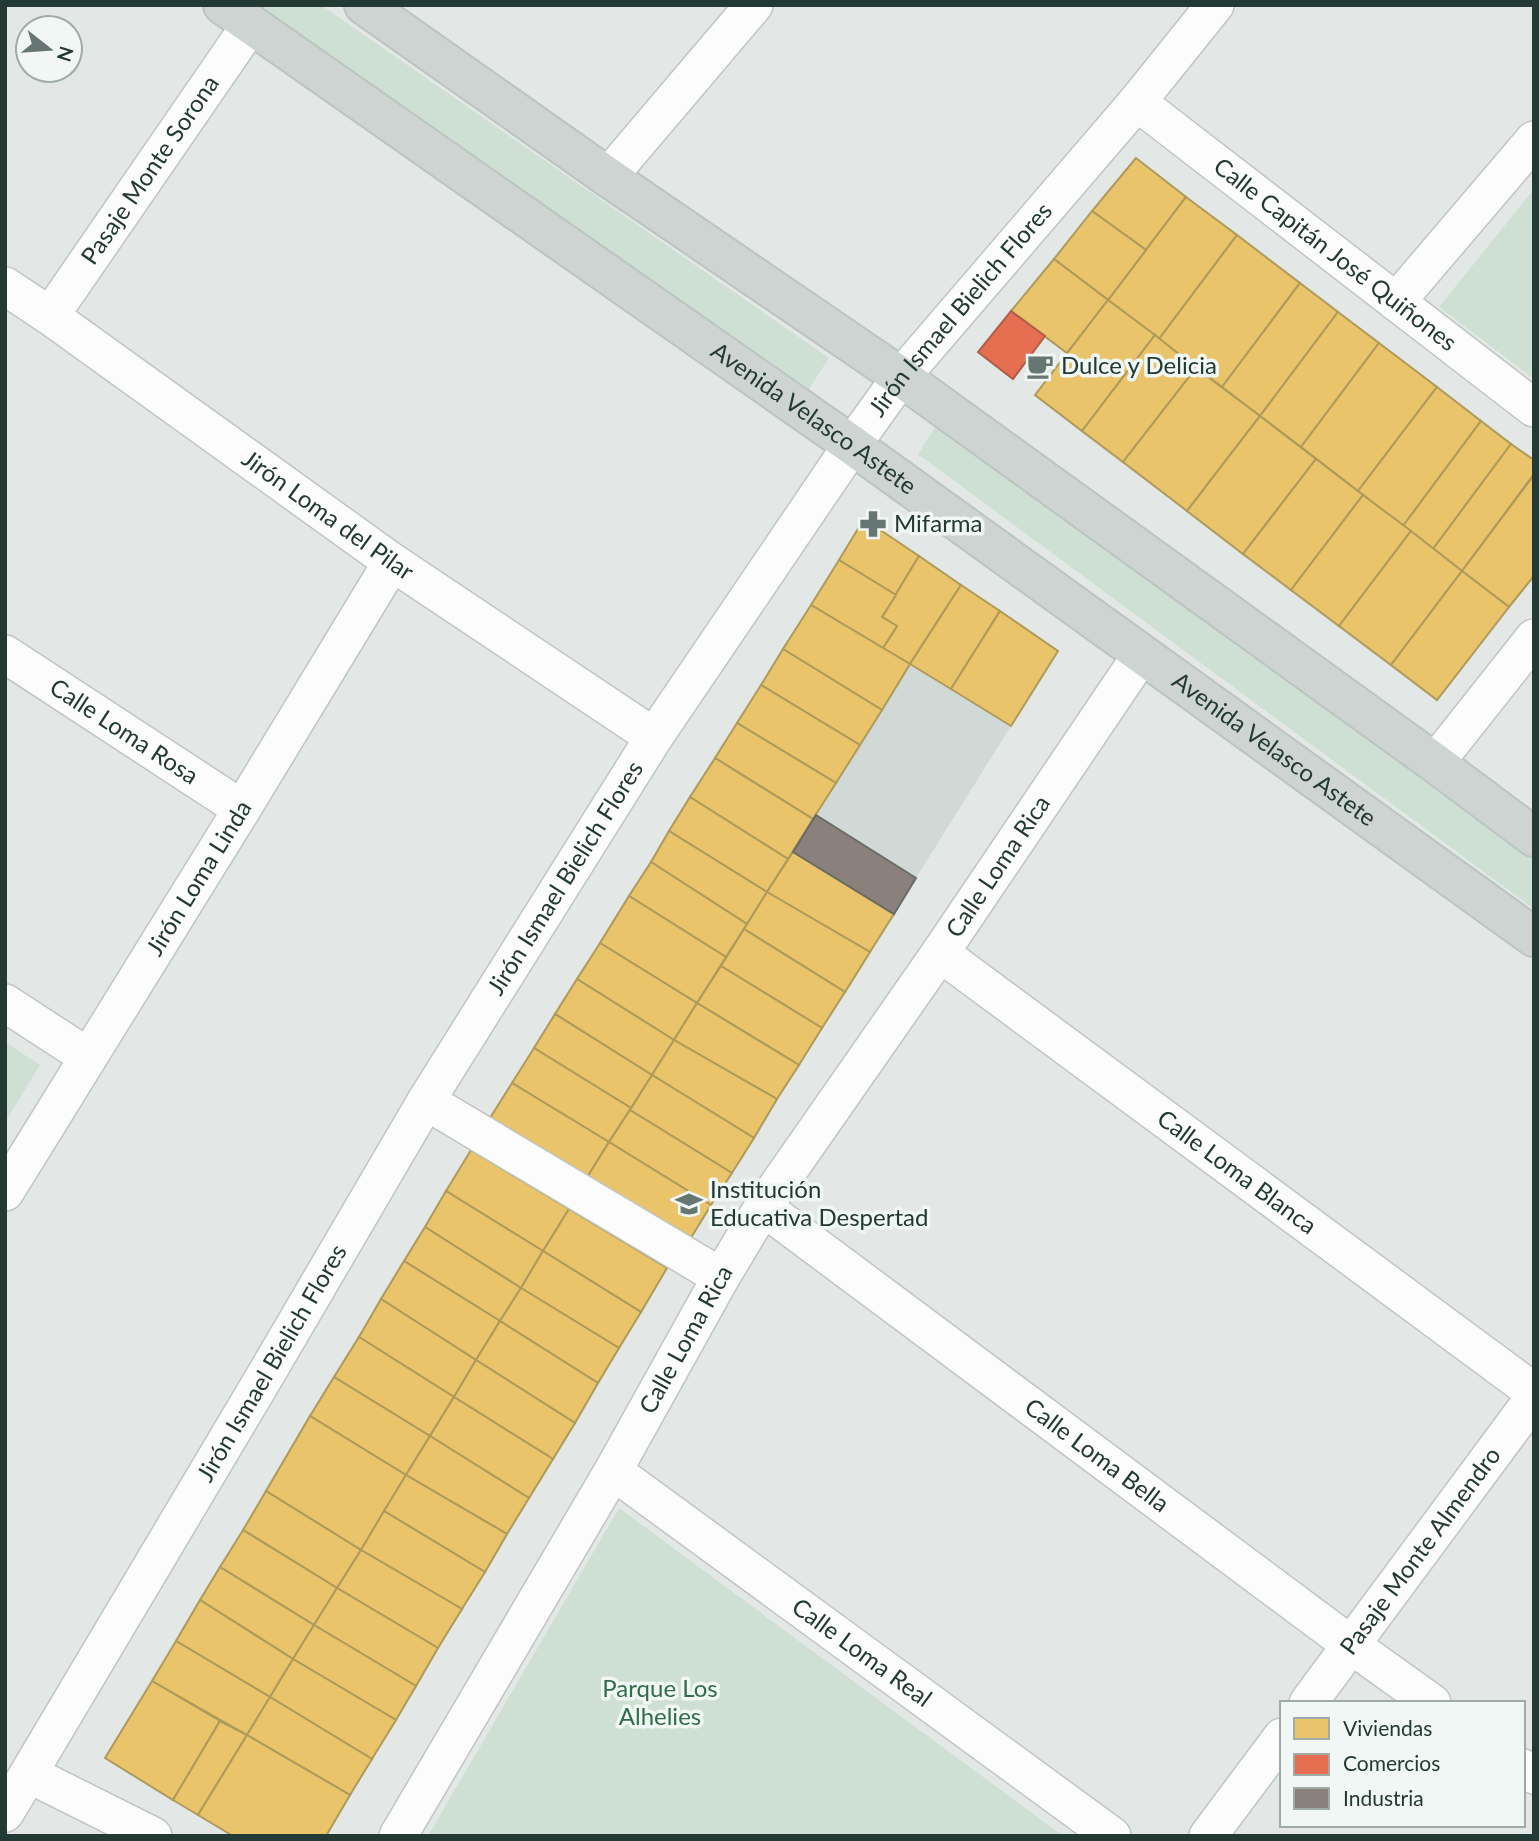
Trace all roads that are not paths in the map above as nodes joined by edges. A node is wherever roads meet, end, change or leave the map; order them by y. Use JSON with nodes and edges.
{"nodes":[{"id":1,"x":364,"y":5,"type":"edge"},
{"id":2,"x":754,"y":5,"type":"edge"},
{"id":3,"x":1215,"y":5,"type":"edge"},
{"id":4,"x":237,"y":15,"type":"edge"},
{"id":5,"x":1137,"y":102,"type":"junction"},
{"id":6,"x":1534,"y":140,"type":"edge"},
{"id":7,"x":608,"y":177,"type":"junction"},
{"id":8,"x":5,"y":286,"type":"edge"},
{"id":9,"x":1396,"y":302,"type":"junction"},
{"id":10,"x":50,"y":316,"type":"junction"},
{"id":11,"x":901,"y":377,"type":"junction"},
{"id":12,"x":1534,"y":408,"type":"edge"},
{"id":13,"x":852,"y":444,"type":"junction"},
{"id":14,"x":392,"y":562,"type":"junction"},
{"id":15,"x":1534,"y":638,"type":"edge"},
{"id":16,"x":5,"y":654,"type":"edge"},
{"id":17,"x":1142,"y":654,"type":"junction"},
{"id":18,"x":654,"y":737,"type":"junction"},
{"id":19,"x":1435,"y":763,"type":"junction"},
{"id":20,"x":242,"y":809,"type":"junction"},
{"id":21,"x":1534,"y":837,"type":"edge"},
{"id":22,"x":1534,"y":937,"type":"edge"},
{"id":23,"x":940,"y":953,"type":"junction"},
{"id":24,"x":5,"y":1003,"type":"edge"},
{"id":25,"x":88,"y":1057,"type":"junction"},
{"id":26,"x":426,"y":1101,"type":"junction"},
{"id":27,"x":5,"y":1192,"type":"edge"},
{"id":28,"x":763,"y":1207,"type":"junction"},
{"id":29,"x":721,"y":1277,"type":"junction"},
{"id":30,"x":1534,"y":1392,"type":"edge"},
{"id":31,"x":1534,"y":1398,"type":"edge"},
{"id":32,"x":612,"y":1471,"type":"junction"},
{"id":33,"x":1351,"y":1645,"type":"junction"},
{"id":34,"x":1309,"y":1701,"type":"edge"},
{"id":35,"x":1429,"y":1701,"type":"edge"},
{"id":36,"x":1280,"y":1741,"type":"edge"},
{"id":37,"x":29,"y":1774,"type":"junction"},
{"id":38,"x":5,"y":1813,"type":"edge"},
{"id":39,"x":153,"y":1836,"type":"edge"},
{"id":40,"x":398,"y":1836,"type":"edge"},
{"id":41,"x":1112,"y":1836,"type":"edge"},
{"id":42,"x":1208,"y":1836,"type":"edge"}],
"edges":[{"from":1,"to":7,"type":"main road"},
{"from":2,"to":7,"type":"street"},
{"from":3,"to":5,"type":"street","name":"Jirón Ismael Bielich Flores"},
{"from":4,"to":10,"type":"street","name":"Pasaje Monte Sorona"},
{"from":4,"to":13,"type":"main road","name":"Avenida Velasco Astete"},
{"from":5,"to":9,"type":"street","name":"Calle Capitán José Quiñones"},
{"from":5,"to":11,"type":"street","name":"Jirón Ismael Bielich Flores"},
{"from":6,"to":9,"type":"street"},
{"from":7,"to":11,"type":"main road"},
{"from":8,"to":10,"type":"street","name":"Jirón Loma del Pilar"},
{"from":9,"to":12,"type":"street","name":"Calle Capitán José Quiñones"},
{"from":10,"to":14,"type":"street","name":"Jirón Loma del Pilar"},
{"from":11,"to":13,"type":"street","name":"Jirón Ismael Bielich Flores"},
{"from":11,"to":19,"type":"main road"},
{"from":13,"to":17,"type":"main road","name":"Avenida Velasco Astete"},
{"from":13,"to":18,"type":"street","name":"Jirón Ismael Bielich Flores"},
{"from":14,"to":18,"type":"street","name":"Jirón Loma del Pilar"},
{"from":14,"to":20,"type":"street","name":"Jirón Loma Linda"},
{"from":15,"to":19,"type":"street"},
{"from":16,"to":20,"type":"street","name":"Calle Loma Rosa"},
{"from":17,"to":22,"type":"main road","name":"Avenida Velasco Astete"},
{"from":17,"to":23,"type":"street","name":"Calle Loma Rica"},
{"from":18,"to":26,"type":"street","name":"Jirón Ismael Bielich Flores"},
{"from":19,"to":21,"type":"main road"},
{"from":20,"to":25,"type":"street","name":"Jirón Loma Linda"},
{"from":23,"to":28,"type":"street","name":"Calle Loma Rica"},
{"from":23,"to":30,"type":"street","name":"Calle Loma Blanca"},
{"from":24,"to":25,"type":"street"},
{"from":25,"to":27,"type":"street","name":"Jirón Loma Linda"},
{"from":26,"to":29,"type":"street"},
{"from":26,"to":37,"type":"street","name":"Jirón Ismael Bielich Flores"},
{"from":28,"to":29,"type":"street","name":"Calle Loma Rica"},
{"from":28,"to":33,"type":"street","name":"Calle Loma Bella"},
{"from":29,"to":32,"type":"street","name":"Calle Loma Rica"},
{"from":31,"to":33,"type":"street","name":"Pasaje Monte Almendro"},
{"from":32,"to":40,"type":"street","name":"Calle Loma Rica"},
{"from":32,"to":41,"type":"street","name":"Calle Loma Real"},
{"from":33,"to":34,"type":"street","name":"Pasaje Monte Almendro"},
{"from":33,"to":35,"type":"street","name":"Calle Loma Bella"},
{"from":36,"to":42,"type":"street"},
{"from":37,"to":38,"type":"street","name":"Jirón Ismael Bielich Flores"},
{"from":37,"to":39,"type":"street"}]}
